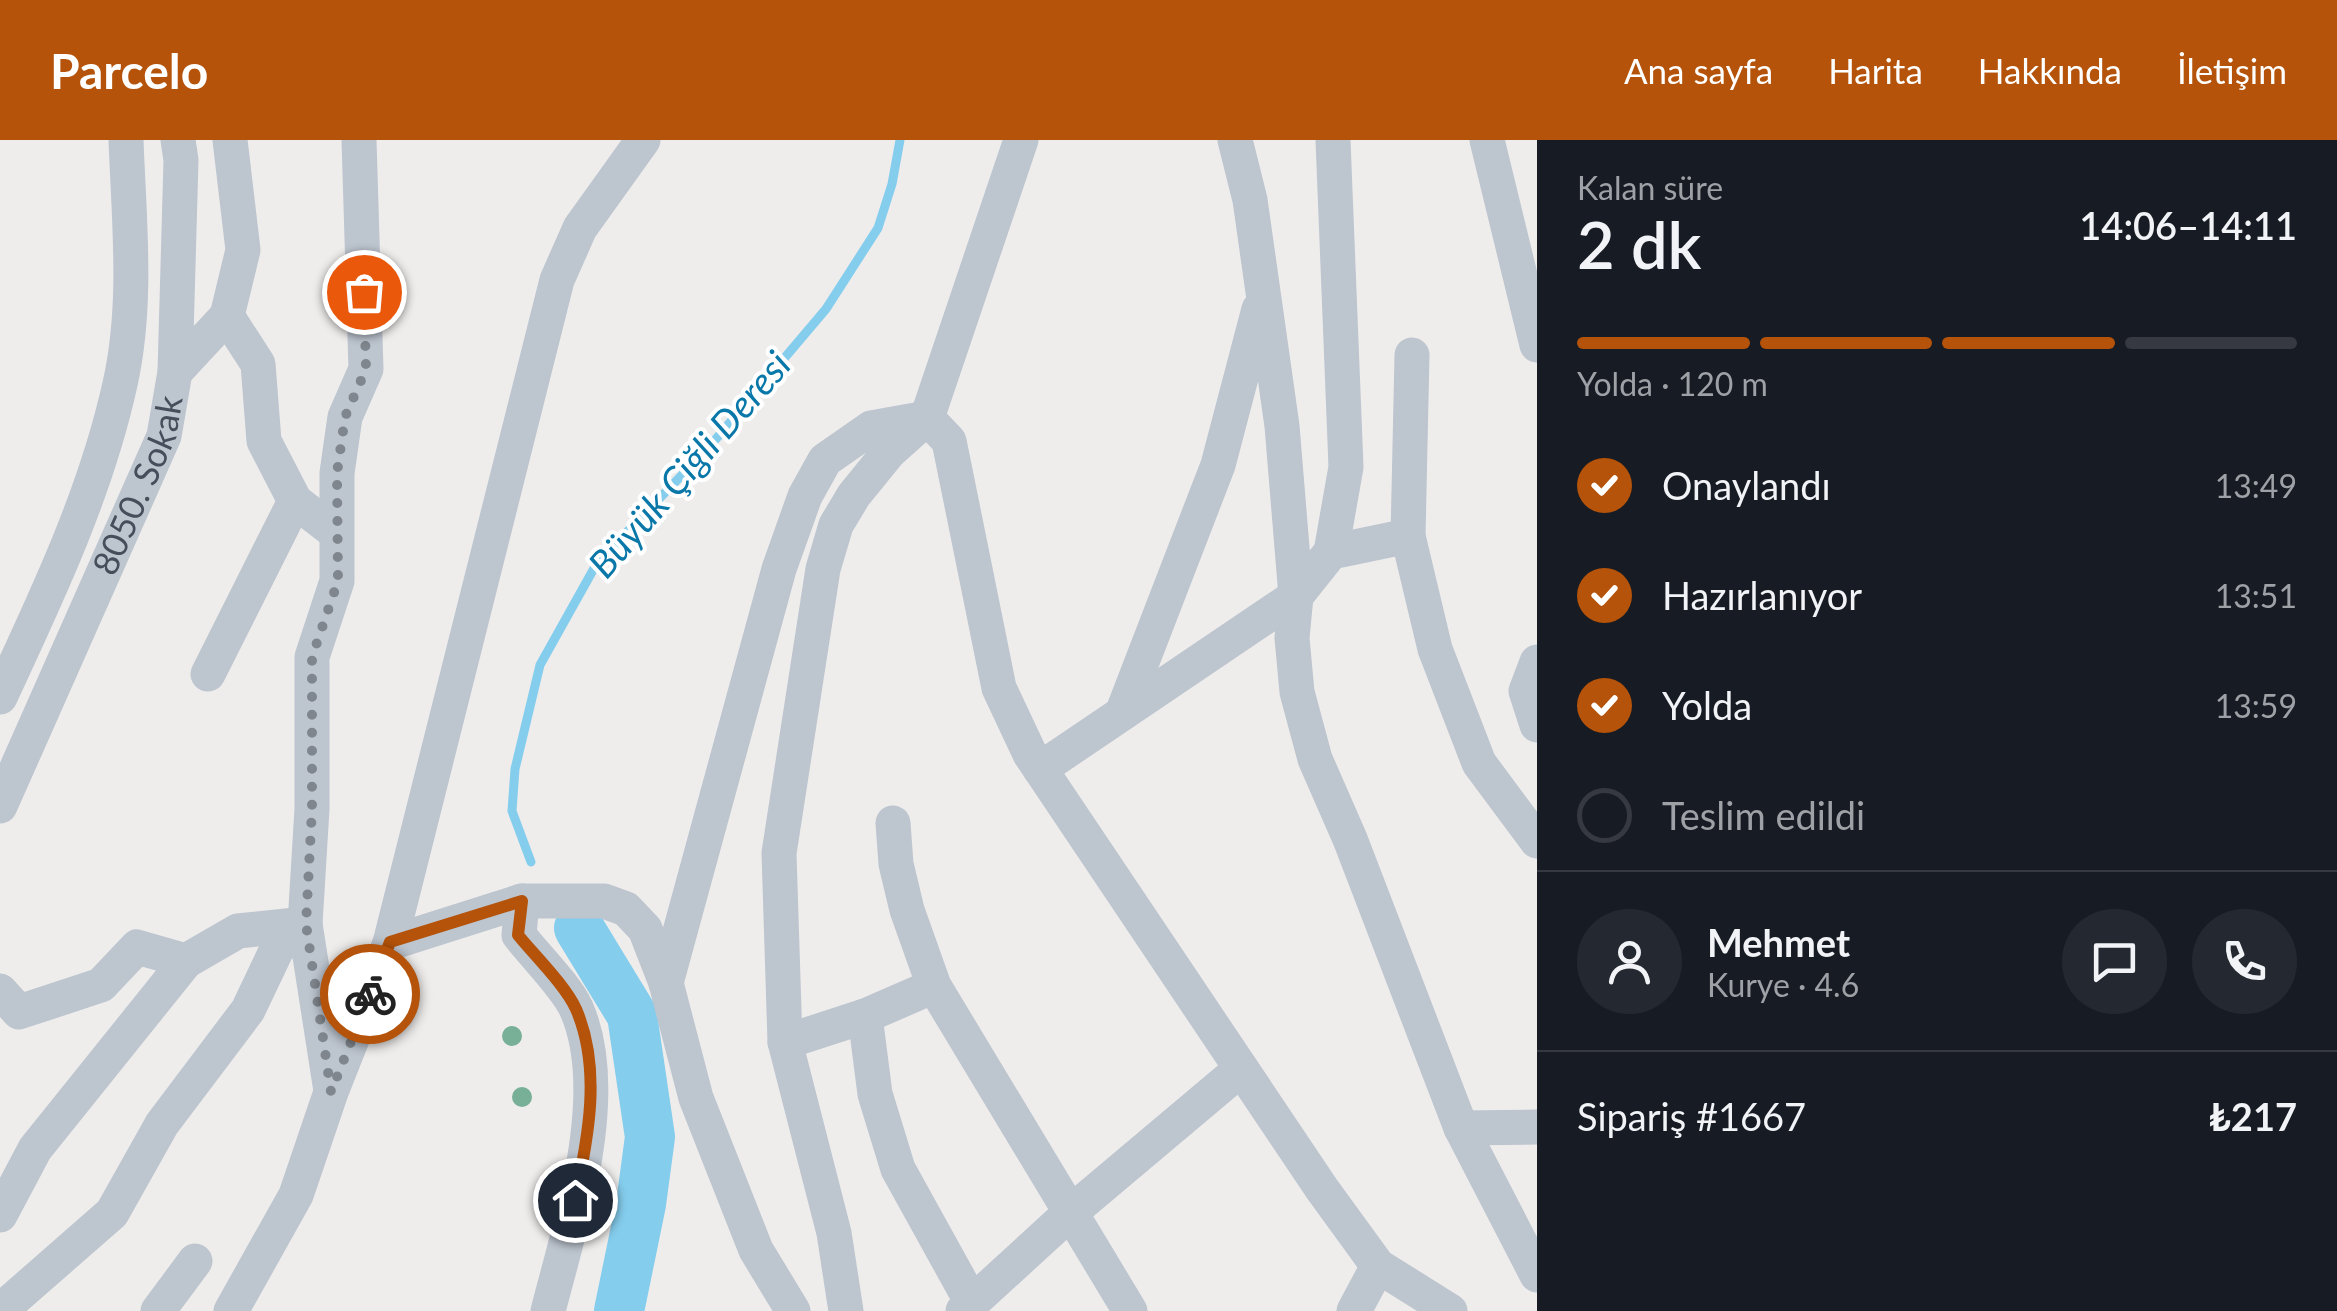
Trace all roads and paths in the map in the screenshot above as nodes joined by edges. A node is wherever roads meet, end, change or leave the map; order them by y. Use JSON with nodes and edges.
{"nodes":[{"id":1,"x":126,"y":140,"type":"edge"},
{"id":2,"x":178,"y":140,"type":"edge"},
{"id":3,"x":230,"y":140,"type":"edge"},
{"id":4,"x":359,"y":140,"type":"edge"},
{"id":5,"x":643,"y":140,"type":"edge"},
{"id":6,"x":1021,"y":140,"type":"edge"},
{"id":7,"x":1235,"y":140,"type":"edge"},
{"id":8,"x":1332,"y":140,"type":"edge"},
{"id":9,"x":1486,"y":140,"type":"edge"},
{"id":10,"x":1263,"y":294,"type":"junction"},
{"id":11,"x":226,"y":316,"type":"junction"},
{"id":12,"x":1537,"y":345,"type":"edge"},
{"id":13,"x":1412,"y":355,"type":"dead end"},
{"id":14,"x":175,"y":372,"type":"junction"},
{"id":15,"x":927,"y":418,"type":"junction"},
{"id":16,"x":295,"y":500,"type":"junction"},
{"id":17,"x":335,"y":532,"type":"junction"},
{"id":18,"x":1408,"y":536,"type":"junction"},
{"id":19,"x":1331,"y":552,"type":"junction"},
{"id":20,"x":1296,"y":596,"type":"junction"},
{"id":21,"x":1537,"y":662,"type":"edge"},
{"id":22,"x":208,"y":674,"type":"dead end"},
{"id":23,"x":0,"y":697,"type":"edge"},
{"id":24,"x":1123,"y":711,"type":"junction"},
{"id":25,"x":1537,"y":725,"type":"edge"},
{"id":26,"x":1040,"y":768,"type":"junction"},
{"id":27,"x":0,"y":806,"type":"edge"},
{"id":28,"x":893,"y":822,"type":"dead end"},
{"id":29,"x":1537,"y":841,"type":"edge"},
{"id":30,"x":522,"y":901,"type":"junction"},
{"id":31,"x":306,"y":924,"type":"junction"},
{"id":32,"x":390,"y":942,"type":"junction"},
{"id":33,"x":186,"y":962,"type":"junction"},
{"id":34,"x":666,"y":983,"type":"junction"},
{"id":35,"x":934,"y":986,"type":"junction"},
{"id":36,"x":0,"y":991,"type":"edge"},
{"id":37,"x":865,"y":1016,"type":"junction"},
{"id":38,"x":785,"y":1042,"type":"junction"},
{"id":39,"x":1241,"y":1068,"type":"junction"},
{"id":40,"x":331,"y":1092,"type":"junction"},
{"id":41,"x":1537,"y":1127,"type":"edge"},
{"id":42,"x":1461,"y":1128,"type":"junction"},
{"id":43,"x":1070,"y":1213,"type":"junction"},
{"id":44,"x":0,"y":1215,"type":"edge"},
{"id":45,"x":1527,"y":1234,"type":"edge"},
{"id":46,"x":194,"y":1262,"type":"dead end"},
{"id":47,"x":1378,"y":1266,"type":"junction"},
{"id":48,"x":1537,"y":1275,"type":"edge"},
{"id":49,"x":967,"y":1306,"type":"edge"},
{"id":50,"x":0,"y":1311,"type":"edge"},
{"id":51,"x":158,"y":1311,"type":"edge"},
{"id":52,"x":231,"y":1311,"type":"edge"},
{"id":53,"x":548,"y":1311,"type":"edge"},
{"id":54,"x":792,"y":1311,"type":"edge"},
{"id":55,"x":846,"y":1311,"type":"edge"},
{"id":56,"x":1130,"y":1311,"type":"edge"},
{"id":57,"x":1354,"y":1311,"type":"edge"},
{"id":58,"x":1450,"y":1311,"type":"edge"}],
"edges":[{"from":1,"to":23,"type":"street","name":"8050. Sokak"},
{"from":2,"to":14,"type":"street","name":"8050. Sokak"},
{"from":3,"to":11,"type":"street"},
{"from":4,"to":17,"type":"street"},
{"from":5,"to":32,"type":"street"},
{"from":6,"to":15,"type":"street"},
{"from":7,"to":10,"type":"street"},
{"from":8,"to":19,"type":"street"},
{"from":9,"to":12,"type":"street"},
{"from":10,"to":20,"type":"street"},
{"from":10,"to":24,"type":"street"},
{"from":11,"to":14,"type":"street"},
{"from":11,"to":16,"type":"street"},
{"from":13,"to":18,"type":"street"},
{"from":14,"to":27,"type":"street","name":"8050. Sokak"},
{"from":15,"to":26,"type":"street"},
{"from":15,"to":34,"type":"street"},
{"from":15,"to":38,"type":"street"},
{"from":16,"to":17,"type":"street"},
{"from":16,"to":22,"type":"street"},
{"from":17,"to":31,"type":"street"},
{"from":18,"to":19,"type":"street"},
{"from":18,"to":29,"type":"street"},
{"from":19,"to":20,"type":"street"},
{"from":20,"to":24,"type":"street"},
{"from":20,"to":42,"type":"street"},
{"from":21,"to":25,"type":"street"},
{"from":24,"to":26,"type":"street"},
{"from":26,"to":39,"type":"street"},
{"from":28,"to":35,"type":"street"},
{"from":30,"to":32,"type":"street"},
{"from":30,"to":34,"type":"street"},
{"from":30,"to":53,"type":"street"},
{"from":31,"to":33,"type":"street"},
{"from":31,"to":40,"type":"street"},
{"from":31,"to":50,"type":"street"},
{"from":32,"to":40,"type":"street"},
{"from":33,"to":36,"type":"street"},
{"from":33,"to":44,"type":"street"},
{"from":34,"to":54,"type":"street"},
{"from":35,"to":37,"type":"street"},
{"from":35,"to":43,"type":"street"},
{"from":37,"to":38,"type":"street"},
{"from":37,"to":49,"type":"street"},
{"from":38,"to":55,"type":"street"},
{"from":39,"to":43,"type":"street"},
{"from":39,"to":47,"type":"street"},
{"from":40,"to":52,"type":"street"},
{"from":41,"to":42,"type":"street"},
{"from":42,"to":45,"type":"street"},
{"from":43,"to":49,"type":"street"},
{"from":43,"to":56,"type":"street"},
{"from":45,"to":48,"type":"street"},
{"from":46,"to":51,"type":"street"},
{"from":47,"to":57,"type":"street"},
{"from":47,"to":58,"type":"street"}]}
